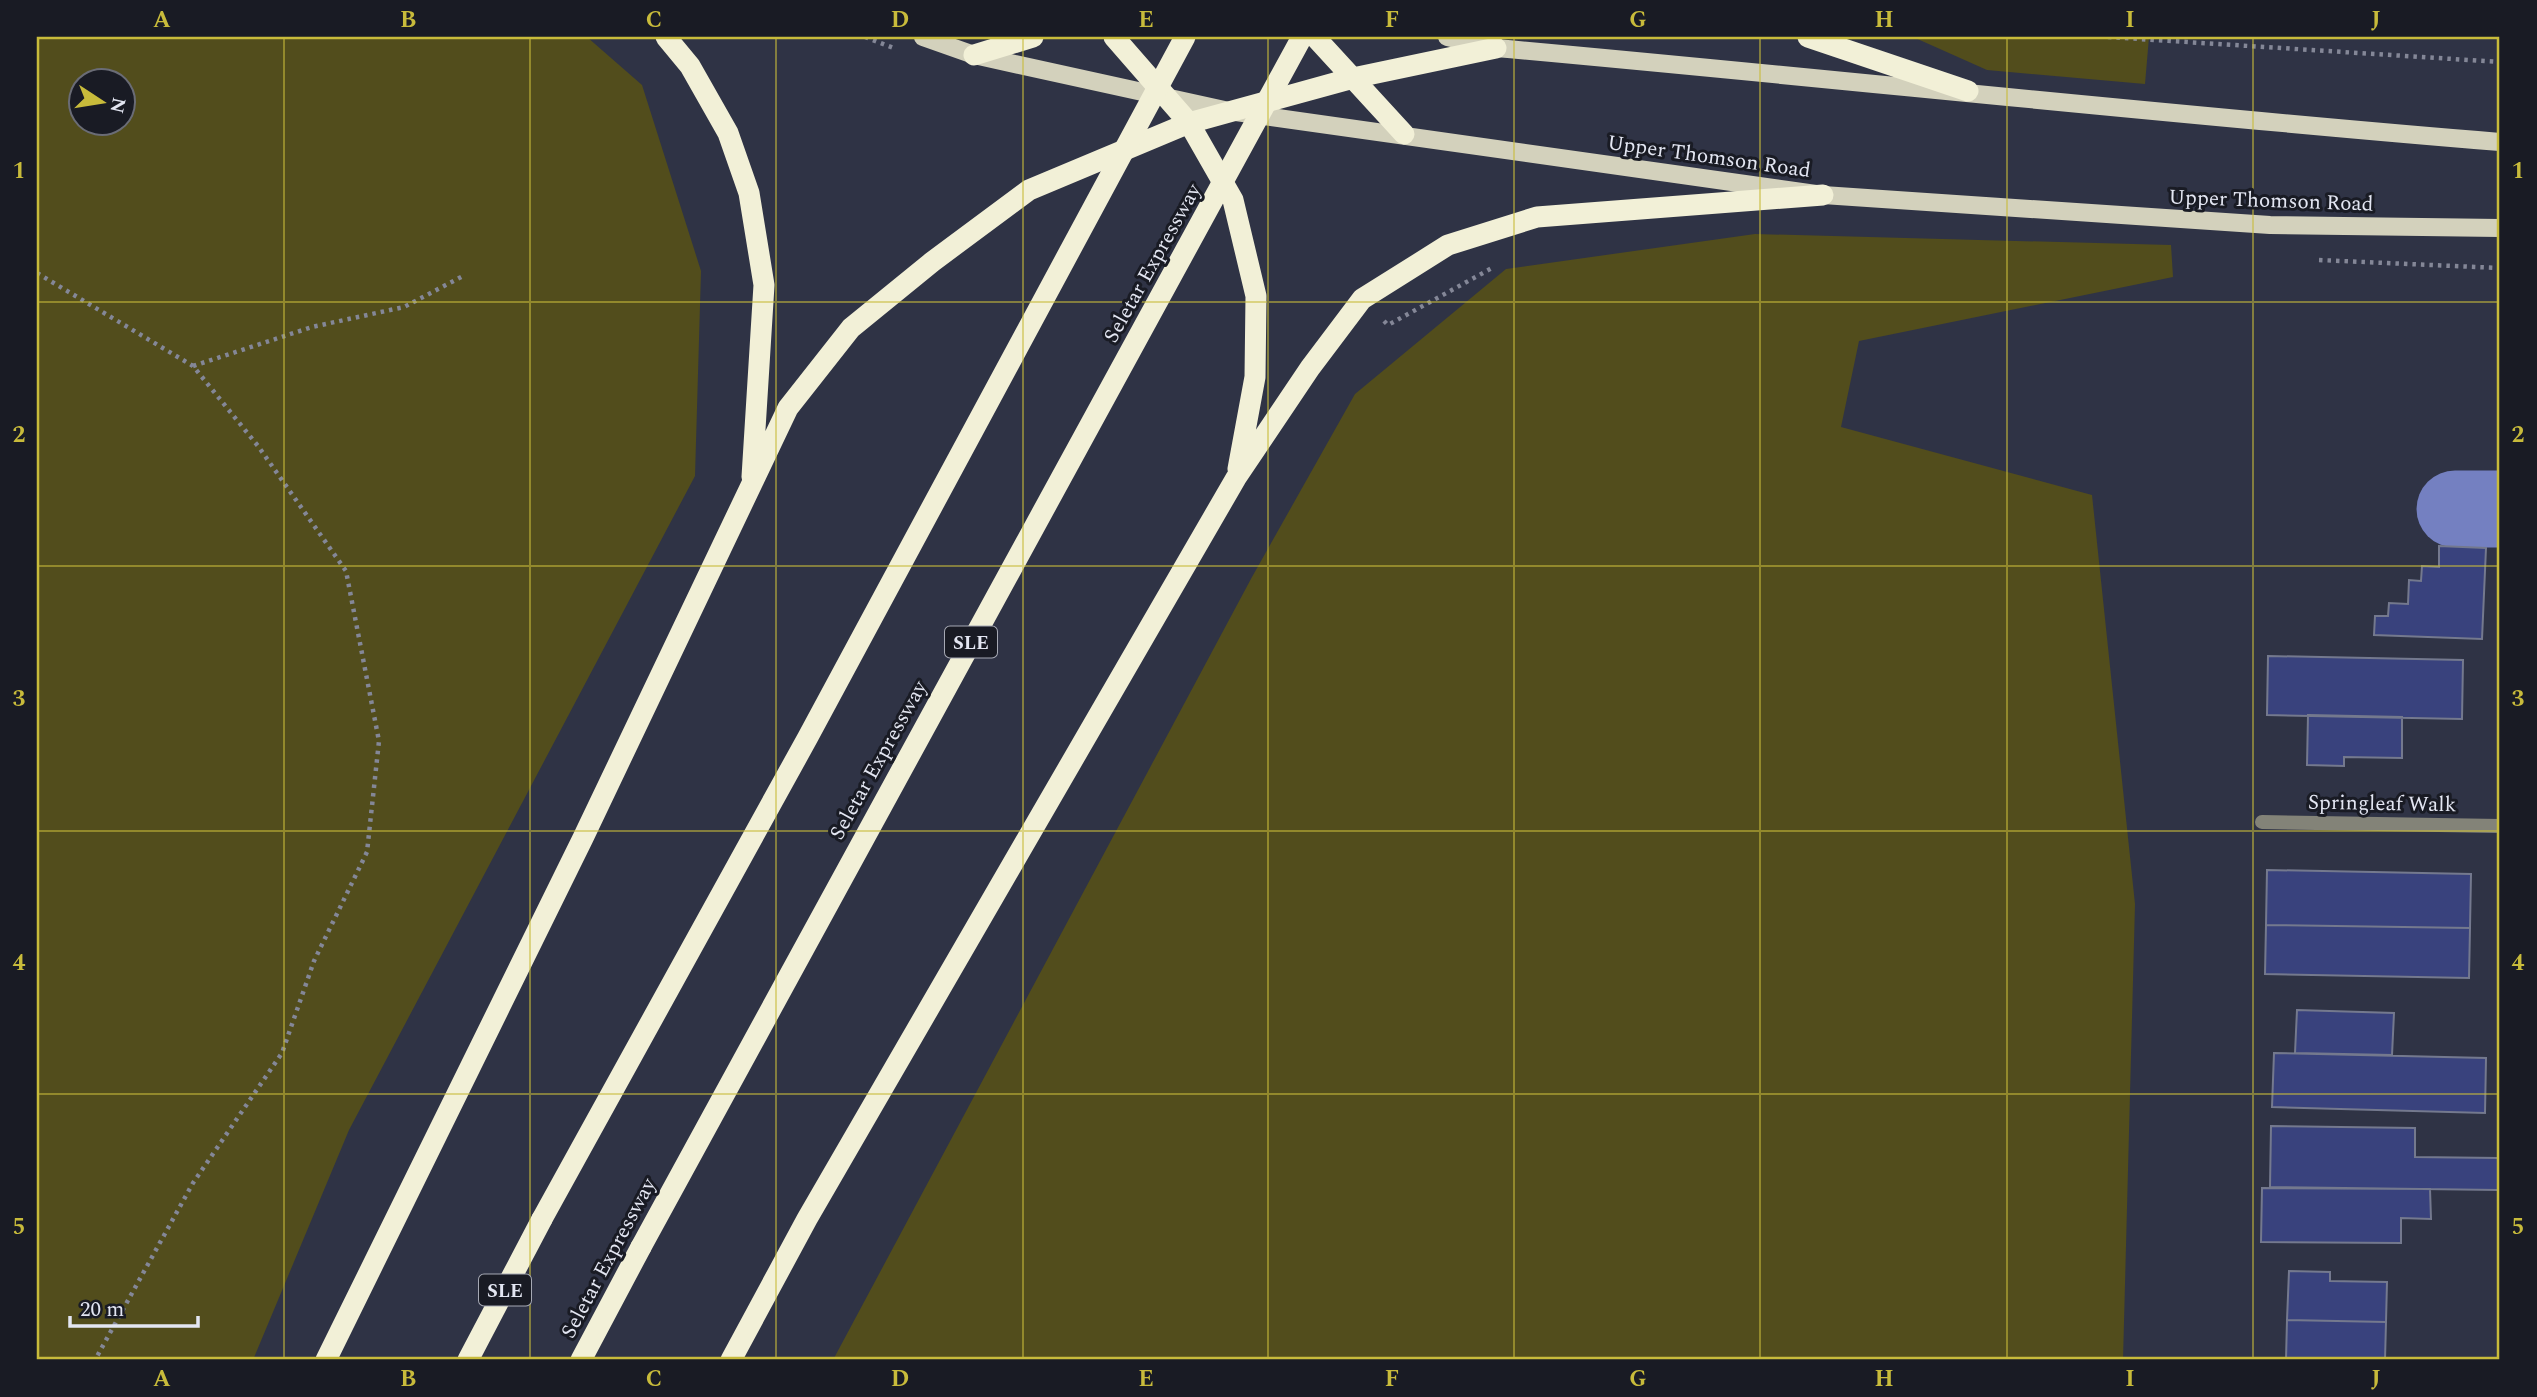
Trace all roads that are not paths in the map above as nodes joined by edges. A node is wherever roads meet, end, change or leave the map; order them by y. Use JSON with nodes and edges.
{"nodes":[{"id":1,"x":666,"y":37,"type":"edge"},
{"id":2,"x":923,"y":37,"type":"edge"},
{"id":3,"x":1033,"y":37,"type":"edge"},
{"id":4,"x":1114,"y":37,"type":"edge"},
{"id":5,"x":1185,"y":37,"type":"edge"},
{"id":6,"x":1302,"y":37,"type":"edge"},
{"id":7,"x":1315,"y":37,"type":"edge"},
{"id":8,"x":1447,"y":37,"type":"edge"},
{"id":9,"x":1808,"y":37,"type":"edge"},
{"id":10,"x":1496,"y":48,"type":"junction"},
{"id":11,"x":974,"y":55,"type":"junction"},
{"id":12,"x":1353,"y":78,"type":"junction"},
{"id":13,"x":1968,"y":91,"type":"junction"},
{"id":14,"x":1164,"y":95,"type":"junction"},
{"id":15,"x":1228,"y":111,"type":"junction"},
{"id":16,"x":1189,"y":123,"type":"junction"},
{"id":17,"x":1404,"y":134,"type":"junction"},
{"id":18,"x":2500,"y":142,"type":"edge"},
{"id":19,"x":1823,"y":195,"type":"junction"},
{"id":20,"x":2500,"y":228,"type":"edge"},
{"id":21,"x":1236,"y":478,"type":"junction"},
{"id":22,"x":751,"y":490,"type":"junction"},
{"id":23,"x":2262,"y":822,"type":"dead end"},
{"id":24,"x":2500,"y":826,"type":"edge"},
{"id":25,"x":326,"y":1360,"type":"edge"},
{"id":26,"x":468,"y":1360,"type":"edge"},
{"id":27,"x":581,"y":1360,"type":"edge"},
{"id":28,"x":731,"y":1360,"type":"edge"}],
"edges":[{"from":1,"to":22,"type":"highway"},
{"from":2,"to":11,"type":"main road","name":"Upper Thomson Road"},
{"from":3,"to":11,"type":"highway"},
{"from":4,"to":14,"type":"highway"},
{"from":5,"to":26,"type":"highway","number":"SLE","bridge":true},
{"from":6,"to":27,"type":"highway","name":"Seletar Expressway","number":"SLE","bridge":true},
{"from":7,"to":12,"type":"highway"},
{"from":8,"to":10,"type":"main road"},
{"from":9,"to":13,"type":"highway"},
{"from":10,"to":12,"type":"highway"},
{"from":10,"to":13,"type":"main road"},
{"from":11,"to":14,"type":"main road","name":"Upper Thomson Road"},
{"from":12,"to":15,"type":"highway"},
{"from":12,"to":17,"type":"highway"},
{"from":13,"to":18,"type":"main road"},
{"from":14,"to":15,"type":"main road","name":"Upper Thomson Road"},
{"from":14,"to":16,"type":"highway"},
{"from":15,"to":16,"type":"highway"},
{"from":15,"to":17,"type":"main road","name":"Upper Thomson Road"},
{"from":16,"to":21,"type":"highway"},
{"from":16,"to":22,"type":"highway"},
{"from":17,"to":19,"type":"main road","name":"Upper Thomson Road"},
{"from":19,"to":20,"type":"main road","name":"Upper Thomson Road"},
{"from":19,"to":21,"type":"highway"},
{"from":21,"to":28,"type":"highway"},
{"from":22,"to":25,"type":"highway"},
{"from":23,"to":24,"type":"street","name":"Springleaf Walk"}]}
